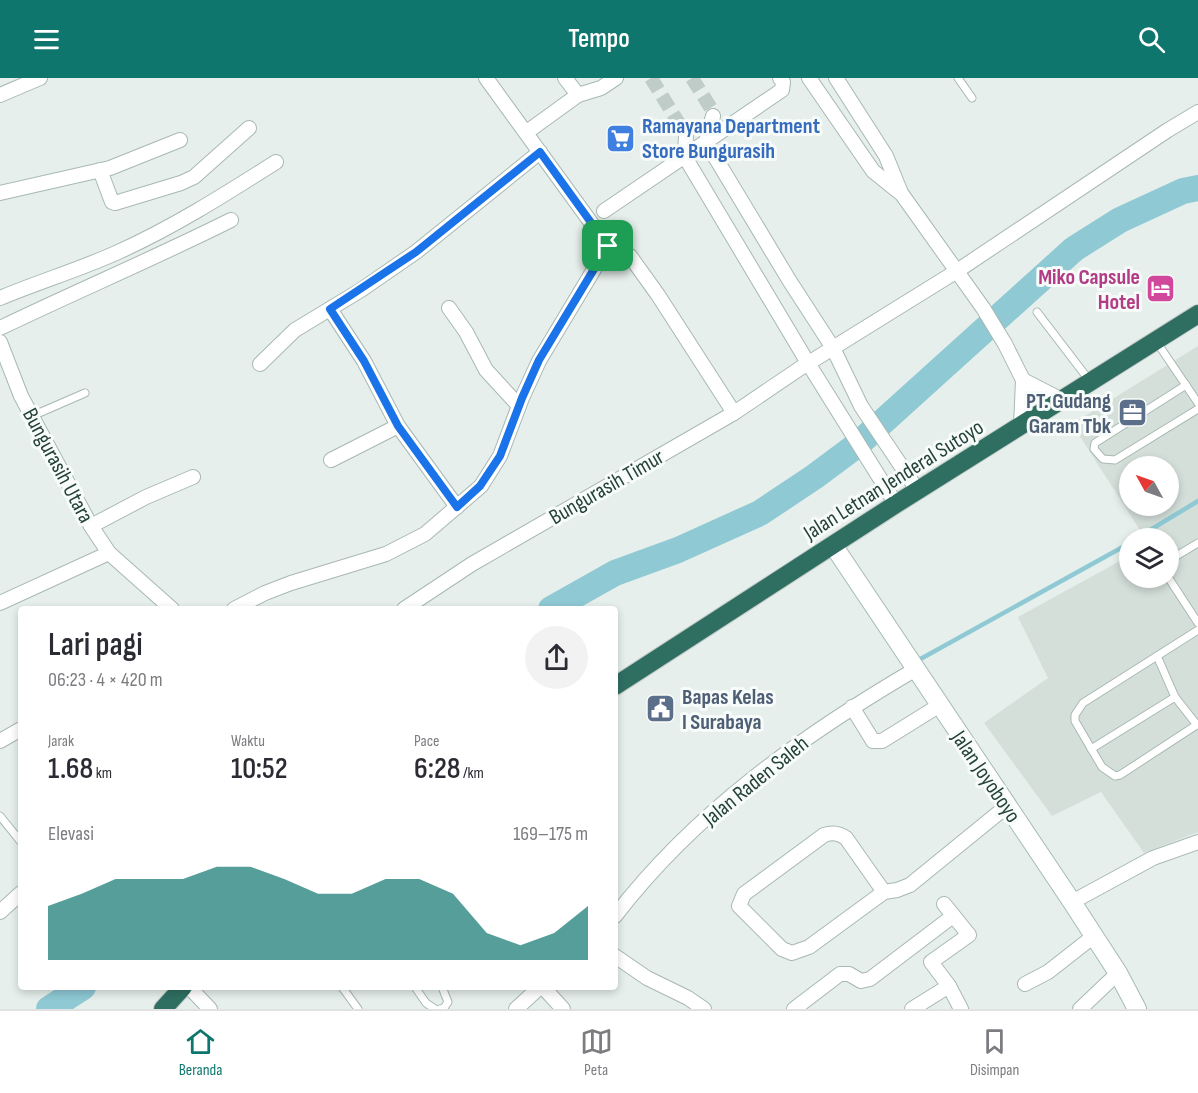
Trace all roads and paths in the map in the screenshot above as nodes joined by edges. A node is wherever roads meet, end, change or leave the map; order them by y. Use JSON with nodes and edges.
{"nodes":[{"id":1,"x":40,"y":78,"type":"edge"},
{"id":2,"x":486,"y":78,"type":"edge"},
{"id":3,"x":565,"y":78,"type":"edge"},
{"id":4,"x":616,"y":78,"type":"edge"},
{"id":5,"x":780,"y":78,"type":"edge"},
{"id":6,"x":809,"y":78,"type":"edge"},
{"id":7,"x":836,"y":78,"type":"edge"},
{"id":8,"x":958,"y":78,"type":"edge"},
{"id":9,"x":0,"y":95,"type":"edge"},
{"id":10,"x":578,"y":95,"type":"junction"},
{"id":11,"x":972,"y":98,"type":"dead end"},
{"id":12,"x":1198,"y":111,"type":"edge"},
{"id":13,"x":713,"y":116,"type":"tunnel mouth"},
{"id":14,"x":249,"y":128,"type":"dead end"},
{"id":15,"x":531,"y":129,"type":"dead end"},
{"id":16,"x":686,"y":135,"type":"tunnel mouth"},
{"id":17,"x":180,"y":140,"type":"dead end"},
{"id":18,"x":706,"y":142,"type":"junction"},
{"id":19,"x":540,"y":152,"type":"junction"},
{"id":20,"x":685,"y":157,"type":"junction"},
{"id":21,"x":276,"y":162,"type":"dead end"},
{"id":22,"x":100,"y":170,"type":"junction"},
{"id":23,"x":0,"y":193,"type":"edge"},
{"id":24,"x":901,"y":193,"type":"junction"},
{"id":25,"x":604,"y":211,"type":"dead end"},
{"id":26,"x":231,"y":220,"type":"dead end"},
{"id":27,"x":608,"y":246,"type":"junction"},
{"id":28,"x":957,"y":271,"type":"junction"},
{"id":29,"x":789,"y":280,"type":"junction"},
{"id":30,"x":767,"y":294,"type":"junction"},
{"id":31,"x":0,"y":298,"type":"edge"},
{"id":32,"x":449,"y":308,"type":"dead end"},
{"id":33,"x":330,"y":309,"type":"junction"},
{"id":34,"x":1037,"y":312,"type":"dead end"},
{"id":35,"x":1198,"y":314,"type":"edge"},
{"id":36,"x":0,"y":328,"type":"edge"},
{"id":37,"x":1156,"y":341,"type":"junction"},
{"id":38,"x":0,"y":342,"type":"edge"},
{"id":39,"x":833,"y":348,"type":"junction"},
{"id":40,"x":808,"y":363,"type":"junction"},
{"id":41,"x":260,"y":364,"type":"dead end"},
{"id":42,"x":1023,"y":380,"type":"junction"},
{"id":43,"x":1091,"y":382,"type":"junction"},
{"id":44,"x":1186,"y":385,"type":"junction"},
{"id":45,"x":85,"y":393,"type":"dead end"},
{"id":46,"x":1062,"y":400,"type":"junction"},
{"id":47,"x":1198,"y":403,"type":"edge"},
{"id":48,"x":519,"y":406,"type":"junction"},
{"id":49,"x":1198,"y":409,"type":"edge"},
{"id":50,"x":864,"y":411,"type":"junction"},
{"id":51,"x":734,"y":413,"type":"junction"},
{"id":52,"x":32,"y":416,"type":"junction"},
{"id":53,"x":846,"y":423,"type":"junction"},
{"id":54,"x":398,"y":426,"type":"junction"},
{"id":55,"x":1021,"y":426,"type":"junction"},
{"id":56,"x":331,"y":460,"type":"dead end"},
{"id":57,"x":193,"y":477,"type":"dead end"},
{"id":58,"x":918,"y":491,"type":"junction"},
{"id":59,"x":896,"y":504,"type":"junction"},
{"id":60,"x":457,"y":507,"type":"junction"},
{"id":61,"x":91,"y":526,"type":"junction"},
{"id":62,"x":1198,"y":543,"type":"edge"},
{"id":63,"x":833,"y":545,"type":"junction"},
{"id":64,"x":108,"y":553,"type":"junction"},
{"id":65,"x":1179,"y":554,"type":"edge"},
{"id":66,"x":1175,"y":588,"type":"edge"},
{"id":67,"x":0,"y":603,"type":"edge"},
{"id":68,"x":169,"y":606,"type":"edge"},
{"id":69,"x":240,"y":606,"type":"edge"},
{"id":70,"x":409,"y":606,"type":"edge"},
{"id":71,"x":1198,"y":623,"type":"edge"},
{"id":72,"x":1198,"y":630,"type":"edge"},
{"id":73,"x":1156,"y":656,"type":"junction"},
{"id":74,"x":914,"y":667,"type":"junction"},
{"id":75,"x":618,"y":684,"type":"edge"},
{"id":76,"x":1175,"y":697,"type":"junction"},
{"id":77,"x":939,"y":705,"type":"junction"},
{"id":78,"x":852,"y":707,"type":"junction"},
{"id":79,"x":1198,"y":724,"type":"edge"},
{"id":80,"x":18,"y":731,"type":"edge"},
{"id":81,"x":0,"y":741,"type":"edge"},
{"id":82,"x":1091,"y":749,"type":"junction"},
{"id":83,"x":1007,"y":806,"type":"junction"},
{"id":84,"x":0,"y":816,"type":"edge"},
{"id":85,"x":18,"y":838,"type":"edge"},
{"id":86,"x":1198,"y":842,"type":"edge"},
{"id":87,"x":884,"y":892,"type":"junction"},
{"id":88,"x":18,"y":897,"type":"edge"},
{"id":89,"x":1072,"y":902,"type":"junction"},
{"id":90,"x":944,"y":904,"type":"dead end"},
{"id":91,"x":0,"y":912,"type":"edge"},
{"id":92,"x":618,"y":912,"type":"edge"},
{"id":93,"x":953,"y":916,"type":"junction"},
{"id":94,"x":1094,"y":936,"type":"junction"},
{"id":95,"x":618,"y":958,"type":"edge"},
{"id":96,"x":1118,"y":973,"type":"junction"},
{"id":97,"x":1025,"y":984,"type":"dead end"},
{"id":98,"x":949,"y":986,"type":"junction"},
{"id":99,"x":180,"y":990,"type":"edge"},
{"id":100,"x":192,"y":990,"type":"edge"},
{"id":101,"x":344,"y":990,"type":"edge"},
{"id":102,"x":417,"y":990,"type":"edge"},
{"id":103,"x":442,"y":990,"type":"edge"},
{"id":104,"x":538,"y":990,"type":"edge"},
{"id":105,"x":545,"y":990,"type":"edge"},
{"id":106,"x":800,"y":1008,"type":"edge"},
{"id":107,"x":163,"y":1009,"type":"edge"},
{"id":108,"x":210,"y":1009,"type":"edge"},
{"id":109,"x":358,"y":1009,"type":"edge"},
{"id":110,"x":435,"y":1009,"type":"edge"},
{"id":111,"x":440,"y":1009,"type":"edge"},
{"id":112,"x":516,"y":1009,"type":"edge"},
{"id":113,"x":563,"y":1009,"type":"edge"},
{"id":114,"x":704,"y":1009,"type":"edge"},
{"id":115,"x":912,"y":1009,"type":"edge"},
{"id":116,"x":961,"y":1009,"type":"edge"},
{"id":117,"x":1080,"y":1009,"type":"edge"},
{"id":118,"x":1137,"y":1009,"type":"edge"}],
"edges":[{"from":1,"to":9,"type":"street"},
{"from":2,"to":19,"type":"street"},
{"from":3,"to":10,"type":"street"},
{"from":4,"to":10,"type":"street"},
{"from":5,"to":18,"type":"street"},
{"from":6,"to":24,"type":"street"},
{"from":7,"to":24,"type":"street"},
{"from":8,"to":11,"type":"lane"},
{"from":10,"to":15,"type":"street"},
{"from":12,"to":28,"type":"street","name":"Bungurasih Timur"},
{"from":13,"to":18,"type":"street"},
{"from":14,"to":22,"type":"street"},
{"from":16,"to":20,"type":"street"},
{"from":17,"to":22,"type":"street"},
{"from":18,"to":20,"type":"street"},
{"from":18,"to":29,"type":"street"},
{"from":19,"to":27,"type":"street"},
{"from":19,"to":33,"type":"street"},
{"from":20,"to":25,"type":"street"},
{"from":20,"to":30,"type":"street"},
{"from":21,"to":31,"type":"street"},
{"from":22,"to":23,"type":"street"},
{"from":24,"to":28,"type":"street"},
{"from":26,"to":36,"type":"street"},
{"from":27,"to":48,"type":"street"},
{"from":27,"to":51,"type":"street"},
{"from":28,"to":39,"type":"street","name":"Bungurasih Timur"},
{"from":28,"to":42,"type":"street"},
{"from":29,"to":30,"type":"street"},
{"from":29,"to":39,"type":"street"},
{"from":30,"to":40,"type":"street"},
{"from":32,"to":48,"type":"street"},
{"from":33,"to":41,"type":"street"},
{"from":33,"to":54,"type":"street"},
{"from":34,"to":43,"type":"lane"},
{"from":35,"to":37,"type":"highway","name":"Jalan Letnan Jenderal Sutoyo"},
{"from":37,"to":43,"type":"highway","name":"Jalan Letnan Jenderal Sutoyo"},
{"from":37,"to":44,"type":"lane"},
{"from":38,"to":52,"type":"street","name":"Bungurasih Utara"},
{"from":39,"to":40,"type":"street","name":"Bungurasih Timur"},
{"from":39,"to":50,"type":"street"},
{"from":40,"to":51,"type":"street","name":"Bungurasih Timur"},
{"from":40,"to":53,"type":"street"},
{"from":42,"to":46,"type":"street"},
{"from":42,"to":55,"type":"street"},
{"from":43,"to":46,"type":"highway","name":"Jalan Letnan Jenderal Sutoyo"},
{"from":44,"to":47,"type":"lane"},
{"from":44,"to":49,"type":"lane"},
{"from":45,"to":52,"type":"lane"},
{"from":46,"to":55,"type":"highway","name":"Jalan Letnan Jenderal Sutoyo"},
{"from":48,"to":60,"type":"street"},
{"from":50,"to":53,"type":"street"},
{"from":50,"to":58,"type":"street"},
{"from":51,"to":70,"type":"street","name":"Bungurasih Timur"},
{"from":52,"to":61,"type":"street","name":"Bungurasih Utara"},
{"from":53,"to":59,"type":"street"},
{"from":54,"to":56,"type":"street"},
{"from":54,"to":60,"type":"street"},
{"from":55,"to":58,"type":"highway","name":"Jalan Letnan Jenderal Sutoyo"},
{"from":57,"to":61,"type":"street"},
{"from":58,"to":59,"type":"highway","name":"Jalan Letnan Jenderal Sutoyo"},
{"from":59,"to":63,"type":"highway","name":"Jalan Letnan Jenderal Sutoyo"},
{"from":60,"to":69,"type":"street"},
{"from":61,"to":64,"type":"street","name":"Bungurasih Utara"},
{"from":62,"to":65,"type":"lane"},
{"from":63,"to":74,"type":"street","name":"Jalan Joyoboyo"},
{"from":63,"to":75,"type":"highway","name":"Jalan Letnan Jenderal Sutoyo"},
{"from":64,"to":67,"type":"street"},
{"from":64,"to":68,"type":"street","name":"Bungurasih Utara"},
{"from":66,"to":71,"type":"lane"},
{"from":72,"to":73,"type":"lane"},
{"from":73,"to":76,"type":"lane"},
{"from":73,"to":82,"type":"lane"},
{"from":74,"to":77,"type":"street","name":"Jalan Joyoboyo"},
{"from":74,"to":78,"type":"street","name":"Jalan Raden Saleh"},
{"from":76,"to":79,"type":"lane"},
{"from":76,"to":82,"type":"lane"},
{"from":77,"to":78,"type":"street"},
{"from":77,"to":83,"type":"street","name":"Jalan Joyoboyo"},
{"from":78,"to":92,"type":"street","name":"Jalan Raden Saleh"},
{"from":79,"to":82,"type":"lane"},
{"from":80,"to":81,"type":"street"},
{"from":83,"to":87,"type":"street"},
{"from":83,"to":89,"type":"street","name":"Jalan Joyoboyo"},
{"from":84,"to":85,"type":"lane"},
{"from":86,"to":89,"type":"street"},
{"from":87,"to":87,"type":"street"},
{"from":88,"to":91,"type":"street"},
{"from":89,"to":94,"type":"street","name":"Jalan Joyoboyo"},
{"from":90,"to":93,"type":"street"},
{"from":93,"to":98,"type":"street"},
{"from":93,"to":106,"type":"street"},
{"from":94,"to":96,"type":"street","name":"Jalan Joyoboyo"},
{"from":94,"to":97,"type":"street"},
{"from":95,"to":114,"type":"street"},
{"from":96,"to":117,"type":"street"},
{"from":96,"to":118,"type":"street","name":"Jalan Joyoboyo"},
{"from":98,"to":115,"type":"street"},
{"from":98,"to":116,"type":"street"},
{"from":99,"to":107,"type":"highway"},
{"from":100,"to":108,"type":"street"},
{"from":101,"to":109,"type":"lane"},
{"from":102,"to":110,"type":"lane"},
{"from":103,"to":111,"type":"lane"},
{"from":104,"to":112,"type":"street"},
{"from":105,"to":113,"type":"street"}]}
